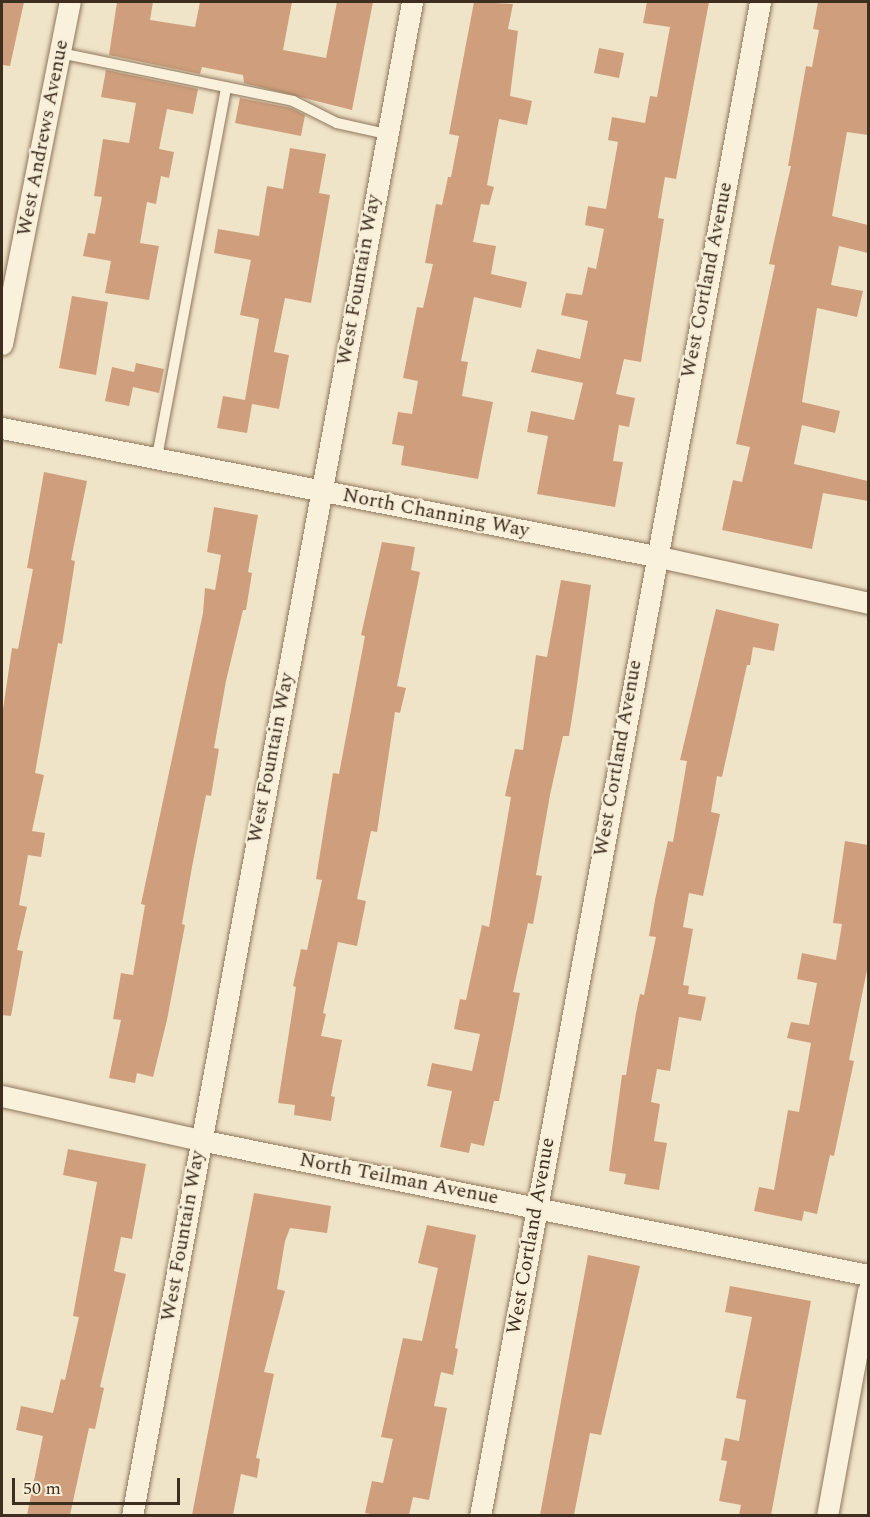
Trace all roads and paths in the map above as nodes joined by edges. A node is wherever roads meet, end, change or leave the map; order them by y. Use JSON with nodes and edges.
{"nodes":[{"id":1,"x":70,"y":2,"type":"edge"},
{"id":2,"x":412,"y":2,"type":"edge"},
{"id":3,"x":759,"y":2,"type":"edge"},
{"id":4,"x":60,"y":53,"type":"junction"},
{"id":5,"x":226,"y":87,"type":"junction"},
{"id":6,"x":386,"y":134,"type":"junction"},
{"id":7,"x":2,"y":344,"type":"edge"},
{"id":8,"x":2,"y":428,"type":"edge"},
{"id":9,"x":157,"y":458,"type":"junction"},
{"id":10,"x":321,"y":490,"type":"junction"},
{"id":11,"x":655,"y":556,"type":"junction"},
{"id":12,"x":868,"y":603,"type":"edge"},
{"id":13,"x":2,"y":1096,"type":"edge"},
{"id":14,"x":200,"y":1140,"type":"junction"},
{"id":15,"x":537,"y":1206,"type":"junction"},
{"id":16,"x":868,"y":1275,"type":"edge"},
{"id":17,"x":868,"y":1291,"type":"edge"},
{"id":18,"x":132,"y":1515,"type":"edge"},
{"id":19,"x":480,"y":1515,"type":"edge"},
{"id":20,"x":827,"y":1515,"type":"edge"}],
"edges":[{"from":1,"to":4,"type":"street","name":"West Andrews Avenue"},
{"from":2,"to":6,"type":"street","name":"West Fountain Way"},
{"from":3,"to":11,"type":"street","name":"West Cortland Avenue"},
{"from":4,"to":5,"type":"lane"},
{"from":4,"to":7,"type":"street","name":"West Andrews Avenue"},
{"from":5,"to":6,"type":"lane"},
{"from":5,"to":9,"type":"lane"},
{"from":6,"to":10,"type":"street","name":"West Fountain Way"},
{"from":8,"to":9,"type":"street","name":"North Channing Way"},
{"from":9,"to":10,"type":"street","name":"North Channing Way"},
{"from":10,"to":11,"type":"street","name":"North Channing Way"},
{"from":10,"to":14,"type":"street","name":"West Fountain Way"},
{"from":11,"to":12,"type":"street","name":"North Channing Way"},
{"from":11,"to":15,"type":"street","name":"West Cortland Avenue"},
{"from":13,"to":14,"type":"street","name":"North Teilman Avenue"},
{"from":14,"to":15,"type":"street","name":"North Teilman Avenue"},
{"from":14,"to":18,"type":"street","name":"West Fountain Way"},
{"from":15,"to":16,"type":"street","name":"North Teilman Avenue"},
{"from":15,"to":19,"type":"street","name":"West Cortland Avenue"},
{"from":17,"to":20,"type":"street"}]}
